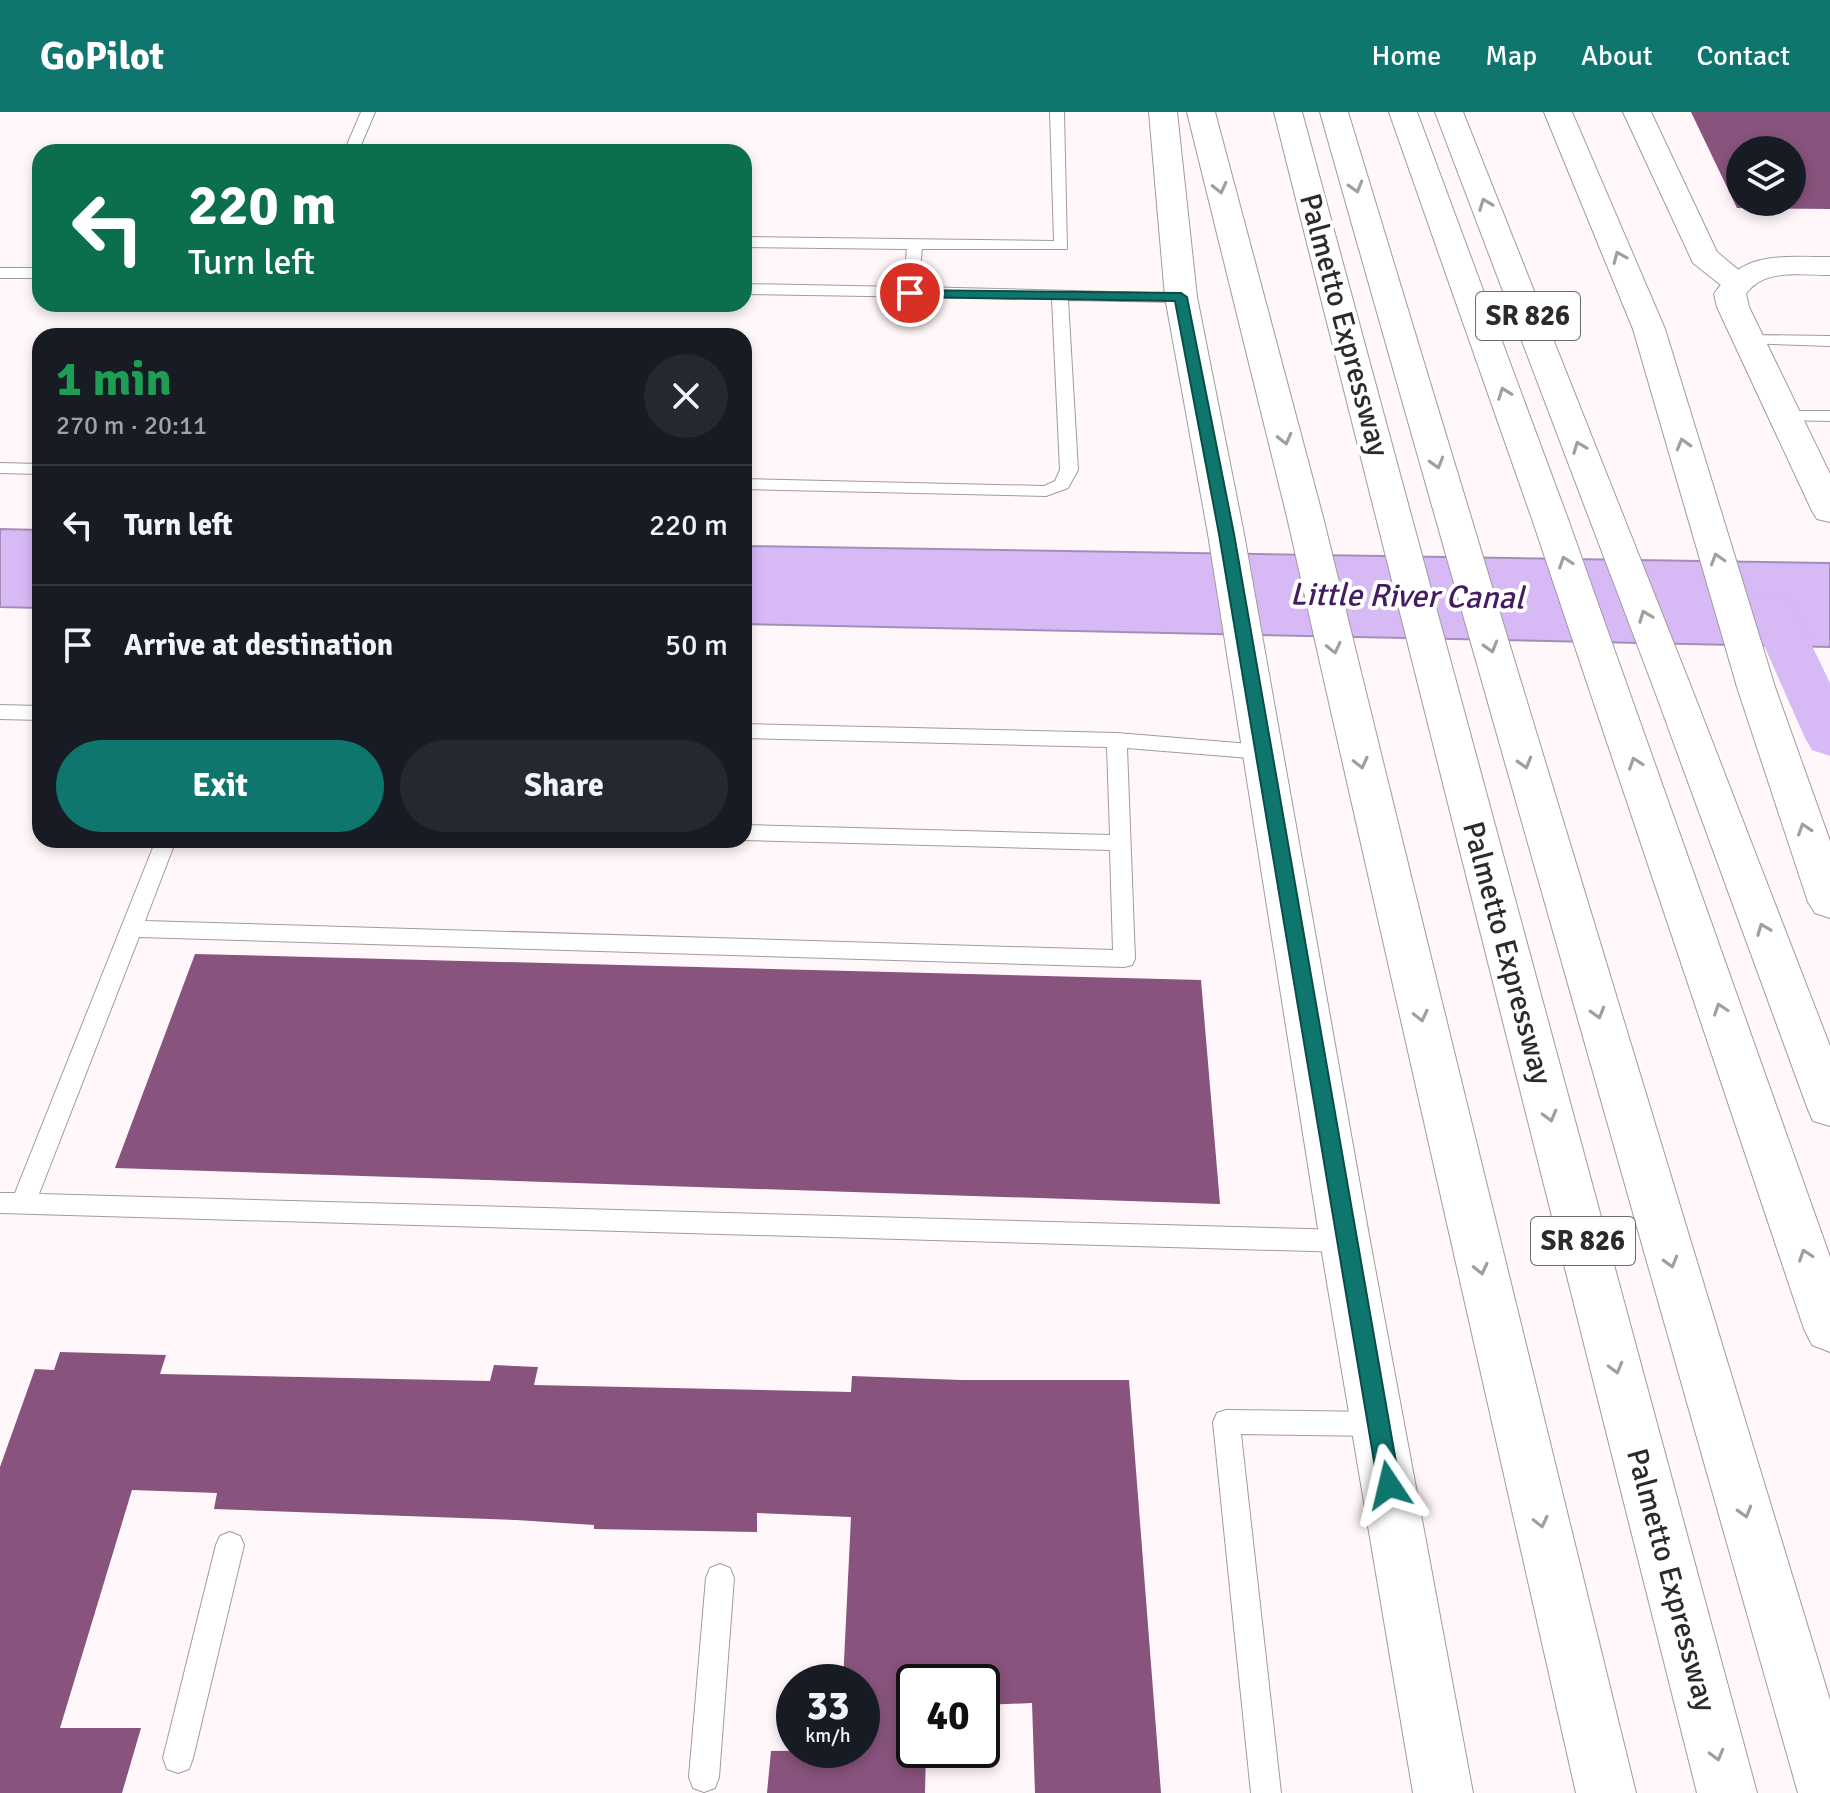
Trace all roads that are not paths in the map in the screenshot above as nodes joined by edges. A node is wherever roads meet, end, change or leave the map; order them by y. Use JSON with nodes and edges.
{"nodes":[{"id":1,"x":368,"y":112,"type":"edge"},
{"id":2,"x":1057,"y":112,"type":"edge"},
{"id":3,"x":1163,"y":112,"type":"edge"},
{"id":4,"x":1201,"y":112,"type":"edge"},
{"id":5,"x":1288,"y":112,"type":"edge"},
{"id":6,"x":1334,"y":112,"type":"edge"},
{"id":7,"x":1403,"y":112,"type":"edge"},
{"id":8,"x":1449,"y":112,"type":"edge"},
{"id":9,"x":1558,"y":112,"type":"edge"},
{"id":10,"x":1637,"y":112,"type":"edge"},
{"id":11,"x":354,"y":144,"type":"edge"},
{"id":12,"x":752,"y":242,"type":"edge"},
{"id":13,"x":915,"y":244,"type":"junction"},
{"id":14,"x":1830,"y":266,"type":"edge"},
{"id":15,"x":0,"y":273,"type":"edge"},
{"id":16,"x":32,"y":273,"type":"edge"},
{"id":17,"x":1737,"y":282,"type":"junction"},
{"id":18,"x":752,"y":289,"type":"edge"},
{"id":19,"x":910,"y":293,"type":"junction"},
{"id":20,"x":1060,"y":296,"type":"junction"},
{"id":21,"x":1181,"y":297,"type":"junction"},
{"id":22,"x":1750,"y":340,"type":"junction"},
{"id":23,"x":1830,"y":341,"type":"edge"},
{"id":24,"x":1786,"y":416,"type":"junction"},
{"id":25,"x":1830,"y":416,"type":"edge"},
{"id":26,"x":0,"y":468,"type":"edge"},
{"id":27,"x":32,"y":469,"type":"edge"},
{"id":28,"x":752,"y":484,"type":"edge"},
{"id":29,"x":1827,"y":500,"type":"edge"},
{"id":30,"x":0,"y":712,"type":"edge"},
{"id":31,"x":32,"y":713,"type":"edge"},
{"id":32,"x":752,"y":731,"type":"edge"},
{"id":33,"x":1117,"y":740,"type":"junction"},
{"id":34,"x":1262,"y":752,"type":"junction"},
{"id":35,"x":752,"y":833,"type":"edge"},
{"id":36,"x":1121,"y":843,"type":"junction"},
{"id":37,"x":163,"y":848,"type":"edge"},
{"id":38,"x":1830,"y":902,"type":"edge"},
{"id":39,"x":131,"y":929,"type":"junction"},
{"id":40,"x":1830,"y":1107,"type":"edge"},
{"id":41,"x":12,"y":1204,"type":"edge"},
{"id":42,"x":1345,"y":1241,"type":"junction"},
{"id":43,"x":1830,"y":1329,"type":"edge"},
{"id":44,"x":1378,"y":1424,"type":"junction"},
{"id":45,"x":230,"y":1545,"type":"dead end"},
{"id":46,"x":720,"y":1578,"type":"dead end"},
{"id":47,"x":178,"y":1758,"type":"dead end"},
{"id":48,"x":704,"y":1777,"type":"dead end"},
{"id":49,"x":1266,"y":1793,"type":"edge"},
{"id":50,"x":1443,"y":1793,"type":"edge"},
{"id":51,"x":1606,"y":1793,"type":"edge"},
{"id":52,"x":1727,"y":1793,"type":"edge"},
{"id":53,"x":1828,"y":1793,"type":"edge"}],
"edges":[{"from":1,"to":11,"type":"lane"},
{"from":2,"to":13,"type":"lane"},
{"from":3,"to":21,"type":"main road"},
{"from":4,"to":51,"type":"main road","one_way":true},
{"from":5,"to":52,"type":"main road","name":"Palmetto Expressway","number":"SR 826","one_way":true},
{"from":6,"to":53,"type":"main road","one_way":true},
{"from":43,"to":7,"type":"main road","one_way":true},
{"from":40,"to":8,"type":"main road","number":"SR 826","one_way":true},
{"from":38,"to":9,"type":"main road","one_way":true},
{"from":10,"to":17,"type":"main road"},
{"from":12,"to":13,"type":"lane"},
{"from":13,"to":19,"type":"lane"},
{"from":14,"to":17,"type":"main road"},
{"from":15,"to":16,"type":"lane"},
{"from":17,"to":22,"type":"main road"},
{"from":18,"to":19,"type":"lane"},
{"from":19,"to":20,"type":"lane"},
{"from":20,"to":21,"type":"lane"},
{"from":20,"to":28,"type":"lane"},
{"from":21,"to":34,"type":"main road"},
{"from":22,"to":23,"type":"lane"},
{"from":22,"to":24,"type":"main road"},
{"from":24,"to":25,"type":"lane"},
{"from":24,"to":29,"type":"main road"},
{"from":26,"to":27,"type":"lane"},
{"from":30,"to":31,"type":"lane"},
{"from":32,"to":33,"type":"lane"},
{"from":33,"to":34,"type":"lane"},
{"from":33,"to":36,"type":"lane"},
{"from":34,"to":42,"type":"main road"},
{"from":35,"to":36,"type":"lane"},
{"from":36,"to":39,"type":"lane"},
{"from":37,"to":39,"type":"lane"},
{"from":39,"to":41,"type":"lane"},
{"from":41,"to":42,"type":"lane"},
{"from":42,"to":44,"type":"main road"},
{"from":44,"to":49,"type":"lane"},
{"from":44,"to":50,"type":"main road"},
{"from":45,"to":47,"type":"lane"},
{"from":46,"to":48,"type":"lane"}]}
